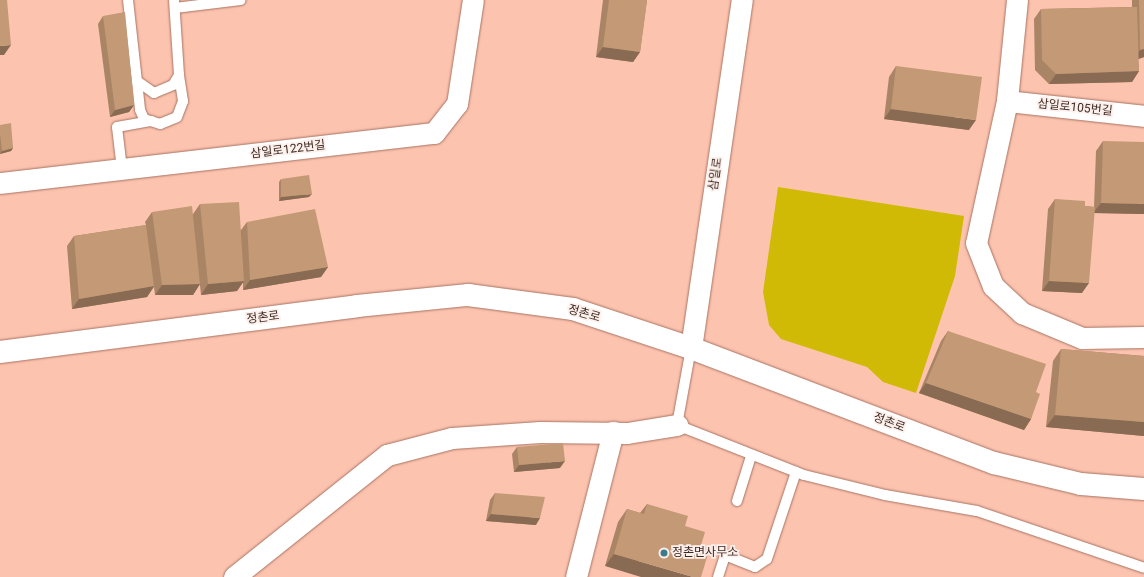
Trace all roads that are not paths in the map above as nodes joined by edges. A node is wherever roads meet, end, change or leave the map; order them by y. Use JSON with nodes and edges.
{"nodes":[{"id":1,"x":128,"y":0,"type":"edge"},
{"id":2,"x":241,"y":0,"type":"edge"},
{"id":3,"x":473,"y":0,"type":"edge"},
{"id":4,"x":742,"y":0,"type":"edge"},
{"id":5,"x":1017,"y":0,"type":"edge"},
{"id":6,"x":175,"y":4,"type":"edge"},
{"id":7,"x":180,"y":75,"type":"junction"},
{"id":8,"x":137,"y":81,"type":"junction"},
{"id":9,"x":1007,"y":101,"type":"junction"},
{"id":10,"x":1144,"y":116,"type":"edge"},
{"id":11,"x":151,"y":121,"type":"junction"},
{"id":12,"x":122,"y":169,"type":"junction"},
{"id":13,"x":0,"y":183,"type":"edge"},
{"id":14,"x":1144,"y":337,"type":"edge"},
{"id":15,"x":691,"y":348,"type":"junction"},
{"id":16,"x":0,"y":352,"type":"edge"},
{"id":17,"x":677,"y":426,"type":"junction"},
{"id":18,"x":613,"y":432,"type":"junction"},
{"id":19,"x":752,"y":456,"type":"junction"},
{"id":20,"x":796,"y":472,"type":"junction"},
{"id":21,"x":1144,"y":489,"type":"edge"},
{"id":22,"x":737,"y":500,"type":"dead end"},
{"id":23,"x":1144,"y":568,"type":"edge"},
{"id":24,"x":234,"y":577,"type":"edge"},
{"id":25,"x":576,"y":577,"type":"edge"},
{"id":26,"x":718,"y":577,"type":"edge"}],
"edges":[{"from":1,"to":8,"type":"lane"},
{"from":2,"to":6,"type":"lane"},
{"from":3,"to":12,"type":"street","name":"삼일로122번길"},
{"from":4,"to":15,"type":"street","name":"삼일로"},
{"from":5,"to":9,"type":"street"},
{"from":6,"to":7,"type":"lane"},
{"from":7,"to":8,"type":"lane"},
{"from":7,"to":11,"type":"lane"},
{"from":8,"to":11,"type":"lane"},
{"from":9,"to":10,"type":"street","name":"삼일로105번길"},
{"from":9,"to":14,"type":"street"},
{"from":11,"to":12,"type":"lane"},
{"from":12,"to":13,"type":"street","name":"삼일로122번길"},
{"from":15,"to":16,"type":"main road","name":"정촌로"},
{"from":15,"to":17,"type":"lane"},
{"from":15,"to":21,"type":"main road","name":"정촌로"},
{"from":17,"to":18,"type":"street"},
{"from":17,"to":19,"type":"lane"},
{"from":18,"to":24,"type":"street"},
{"from":18,"to":25,"type":"street"},
{"from":19,"to":20,"type":"lane"},
{"from":19,"to":22,"type":"lane"},
{"from":20,"to":23,"type":"lane"},
{"from":20,"to":26,"type":"lane"}]}
